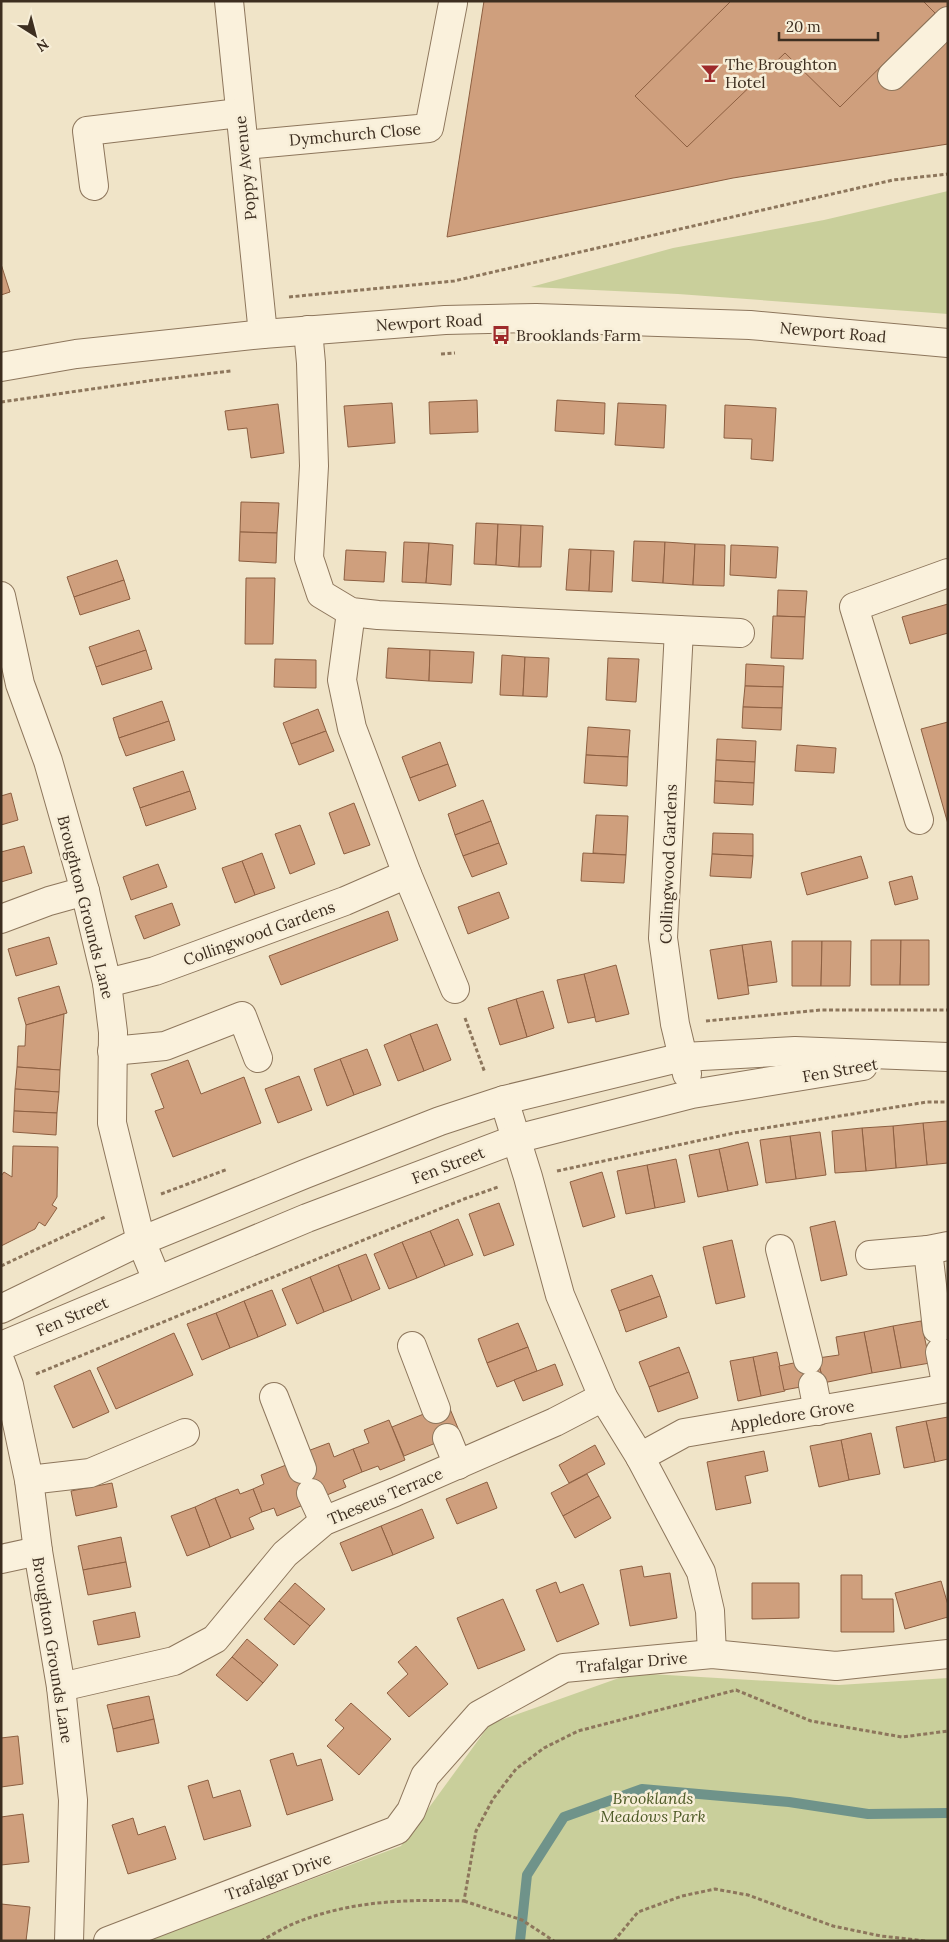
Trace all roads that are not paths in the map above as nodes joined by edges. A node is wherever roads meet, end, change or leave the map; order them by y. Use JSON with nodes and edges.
{"nodes":[{"id":1,"x":229,"y":1,"type":"edge"},
{"id":2,"x":453,"y":3,"type":"dead end"},
{"id":3,"x":948,"y":20,"type":"edge"},
{"id":4,"x":892,"y":76,"type":"dead end"},
{"id":5,"x":239,"y":113,"type":"junction"},
{"id":6,"x":244,"y":145,"type":"junction"},
{"id":7,"x":94,"y":186,"type":"dead end"},
{"id":8,"x":308,"y":330,"type":"junction"},
{"id":9,"x":263,"y":334,"type":"junction"},
{"id":10,"x":948,"y":343,"type":"edge"},
{"id":11,"x":1,"y":367,"type":"edge"},
{"id":12,"x":948,"y":573,"type":"edge"},
{"id":13,"x":1,"y":596,"type":"edge"},
{"id":14,"x":351,"y":612,"type":"junction"},
{"id":15,"x":679,"y":630,"type":"junction"},
{"id":16,"x":740,"y":633,"type":"dead end"},
{"id":17,"x":10,"y":688,"type":"edge"},
{"id":18,"x":919,"y":820,"type":"dead end"},
{"id":19,"x":408,"y":874,"type":"junction"},
{"id":20,"x":85,"y":891,"type":"junction"},
{"id":21,"x":1,"y":919,"type":"edge"},
{"id":22,"x":107,"y":983,"type":"junction"},
{"id":23,"x":455,"y":989,"type":"road end"},
{"id":24,"x":112,"y":1051,"type":"junction"},
{"id":25,"x":682,"y":1057,"type":"junction"},
{"id":26,"x":916,"y":1057,"type":"junction"},
{"id":27,"x":948,"y":1057,"type":"edge"},
{"id":28,"x":258,"y":1058,"type":"dead end"},
{"id":29,"x":692,"y":1094,"type":"junction"},
{"id":30,"x":504,"y":1100,"type":"junction"},
{"id":31,"x":516,"y":1139,"type":"junction"},
{"id":32,"x":141,"y":1241,"type":"junction"},
{"id":33,"x":938,"y":1248,"type":"edge"},
{"id":34,"x":780,"y":1249,"type":"dead end"},
{"id":35,"x":870,"y":1255,"type":"dead end"},
{"id":36,"x":157,"y":1280,"type":"junction"},
{"id":37,"x":1,"y":1309,"type":"edge"},
{"id":38,"x":1,"y":1346,"type":"edge"},
{"id":39,"x":412,"y":1346,"type":"dead end"},
{"id":40,"x":5,"y":1374,"type":"edge"},
{"id":41,"x":948,"y":1388,"type":"edge"},
{"id":42,"x":274,"y":1397,"type":"dead end"},
{"id":43,"x":603,"y":1397,"type":"junction"},
{"id":44,"x":436,"y":1409,"type":"dead end"},
{"id":45,"x":818,"y":1411,"type":"junction"},
{"id":46,"x":185,"y":1433,"type":"dead end"},
{"id":47,"x":448,"y":1438,"type":"dead end"},
{"id":48,"x":640,"y":1457,"type":"junction"},
{"id":49,"x":458,"y":1465,"type":"junction"},
{"id":50,"x":29,"y":1480,"type":"junction"},
{"id":51,"x":324,"y":1521,"type":"junction"},
{"id":52,"x":38,"y":1551,"type":"junction"},
{"id":53,"x":1,"y":1560,"type":"edge"},
{"id":54,"x":712,"y":1654,"type":"junction"},
{"id":55,"x":948,"y":1654,"type":"edge"},
{"id":56,"x":61,"y":1687,"type":"junction"},
{"id":57,"x":70,"y":1941,"type":"edge"},
{"id":58,"x":108,"y":1941,"type":"edge"}],
"edges":[{"from":1,"to":5,"type":"street","name":"Poppy Avenue"},
{"from":2,"to":6,"type":"street","name":"Dymchurch Close"},
{"from":3,"to":4,"type":"street"},
{"from":5,"to":6,"type":"street","name":"Poppy Avenue"},
{"from":5,"to":7,"type":"street"},
{"from":6,"to":9,"type":"street","name":"Poppy Avenue"},
{"from":8,"to":9,"type":"street","name":"Newport Road"},
{"from":8,"to":10,"type":"street","name":"Newport Road"},
{"from":8,"to":14,"type":"street"},
{"from":9,"to":11,"type":"street","name":"Newport Road"},
{"from":12,"to":18,"type":"street"},
{"from":13,"to":17,"type":"street","name":"Broughton Grounds Lane"},
{"from":14,"to":15,"type":"street"},
{"from":14,"to":19,"type":"street"},
{"from":15,"to":16,"type":"street"},
{"from":15,"to":25,"type":"street","name":"Collingwood Gardens"},
{"from":17,"to":20,"type":"street","name":"Broughton Grounds Lane"},
{"from":19,"to":22,"type":"street","name":"Collingwood Gardens"},
{"from":19,"to":23,"type":"street"},
{"from":20,"to":21,"type":"street"},
{"from":20,"to":22,"type":"street","name":"Broughton Grounds Lane"},
{"from":22,"to":24,"type":"street","name":"Broughton Grounds Lane"},
{"from":24,"to":28,"type":"street"},
{"from":24,"to":32,"type":"street","name":"Broughton Grounds Lane"},
{"from":25,"to":26,"type":"street","name":"Fen Street"},
{"from":25,"to":29,"type":"street","name":"Collingwood Gardens"},
{"from":25,"to":30,"type":"street","name":"Fen Street"},
{"from":26,"to":27,"type":"street","name":"Fen Street"},
{"from":26,"to":29,"type":"street","name":"Fen Street"},
{"from":29,"to":31,"type":"street","name":"Fen Street"},
{"from":30,"to":31,"type":"street"},
{"from":30,"to":32,"type":"street","name":"Fen Street"},
{"from":31,"to":36,"type":"street","name":"Fen Street"},
{"from":31,"to":43,"type":"street"},
{"from":32,"to":36,"type":"street","name":"Broughton Grounds Lane"},
{"from":32,"to":37,"type":"street","name":"Fen Street"},
{"from":33,"to":35,"type":"street"},
{"from":33,"to":41,"type":"street"},
{"from":34,"to":45,"type":"street"},
{"from":36,"to":38,"type":"street","name":"Fen Street"},
{"from":39,"to":44,"type":"street"},
{"from":40,"to":50,"type":"street","name":"Broughton Grounds Lane"},
{"from":41,"to":45,"type":"street","name":"Appledore Grove"},
{"from":42,"to":51,"type":"street"},
{"from":43,"to":48,"type":"street"},
{"from":43,"to":49,"type":"street","name":"Theseus Terrace"},
{"from":45,"to":48,"type":"street","name":"Appledore Grove"},
{"from":46,"to":50,"type":"street"},
{"from":47,"to":49,"type":"street"},
{"from":48,"to":54,"type":"street"},
{"from":49,"to":51,"type":"street","name":"Theseus Terrace"},
{"from":50,"to":52,"type":"street","name":"Broughton Grounds Lane"},
{"from":51,"to":56,"type":"street","name":"Theseus Terrace"},
{"from":52,"to":53,"type":"street"},
{"from":52,"to":56,"type":"street","name":"Broughton Grounds Lane"},
{"from":54,"to":55,"type":"street","name":"Trafalgar Drive"},
{"from":54,"to":58,"type":"street","name":"Trafalgar Drive"},
{"from":56,"to":57,"type":"street","name":"Broughton Grounds Lane"}]}
